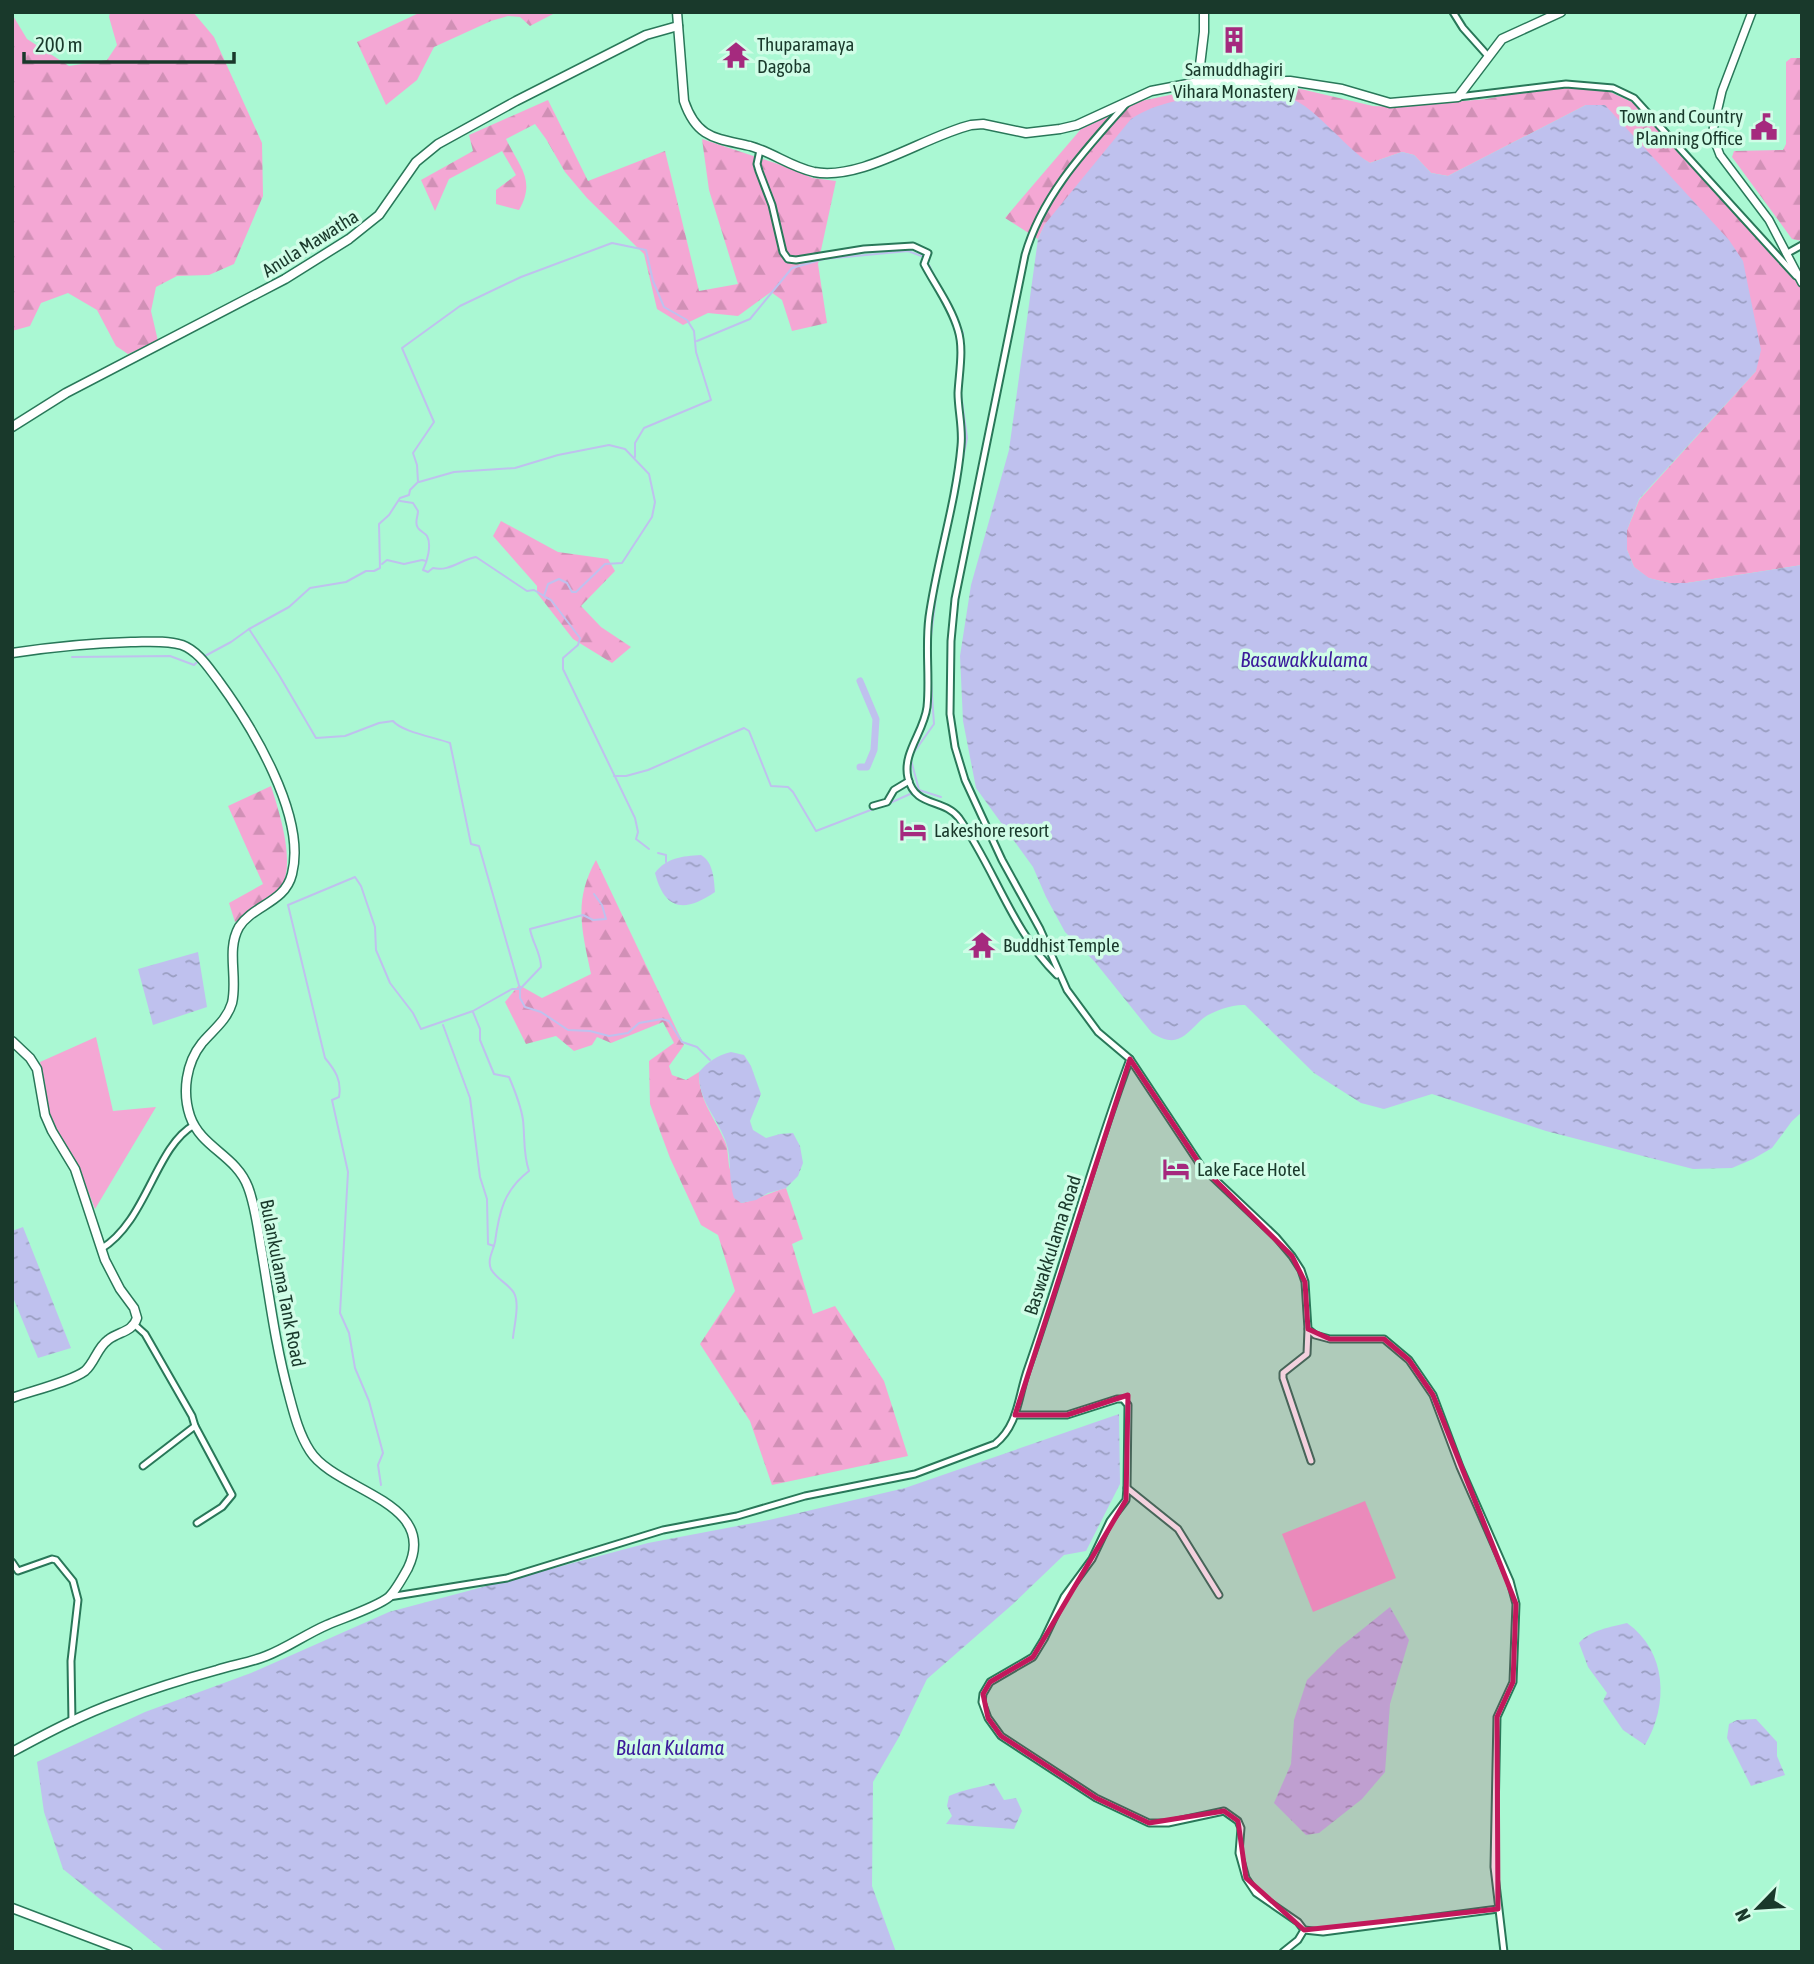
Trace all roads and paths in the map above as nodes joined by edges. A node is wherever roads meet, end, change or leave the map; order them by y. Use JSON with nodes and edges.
{"nodes":[{"id":1,"x":677,"y":12,"type":"edge"},
{"id":2,"x":1204,"y":12,"type":"edge"},
{"id":3,"x":1454,"y":12,"type":"edge"},
{"id":4,"x":1561,"y":12,"type":"edge"},
{"id":5,"x":1752,"y":12,"type":"edge"},
{"id":6,"x":678,"y":26,"type":"junction"},
{"id":7,"x":1488,"y":56,"type":"junction"},
{"id":8,"x":1198,"y":82,"type":"junction"},
{"id":9,"x":1458,"y":97,"type":"junction"},
{"id":10,"x":1131,"y":99,"type":"junction"},
{"id":11,"x":760,"y":150,"type":"junction"},
{"id":12,"x":1802,"y":245,"type":"edge"},
{"id":13,"x":1786,"y":254,"type":"junction"},
{"id":14,"x":1801,"y":283,"type":"edge"},
{"id":15,"x":12,"y":427,"type":"edge"},
{"id":16,"x":12,"y":653,"type":"edge"},
{"id":17,"x":909,"y":781,"type":"junction"},
{"id":18,"x":873,"y":806,"type":"dead end"},
{"id":19,"x":1060,"y":978,"type":"junction"},
{"id":20,"x":12,"y":1041,"type":"edge"},
{"id":21,"x":1130,"y":1059,"type":"junction"},
{"id":22,"x":194,"y":1125,"type":"junction"},
{"id":23,"x":101,"y":1249,"type":"junction"},
{"id":24,"x":135,"y":1325,"type":"junction"},
{"id":25,"x":1308,"y":1329,"type":"junction"},
{"id":26,"x":12,"y":1398,"type":"edge"},
{"id":27,"x":1015,"y":1415,"type":"junction"},
{"id":28,"x":195,"y":1426,"type":"junction"},
{"id":29,"x":1311,"y":1461,"type":"dead end"},
{"id":30,"x":143,"y":1466,"type":"dead end"},
{"id":31,"x":1127,"y":1488,"type":"junction"},
{"id":32,"x":197,"y":1523,"type":"dead end"},
{"id":33,"x":12,"y":1562,"type":"edge"},
{"id":34,"x":1219,"y":1595,"type":"dead end"},
{"id":35,"x":388,"y":1597,"type":"junction"},
{"id":36,"x":72,"y":1721,"type":"junction"},
{"id":37,"x":12,"y":1752,"type":"edge"},
{"id":38,"x":12,"y":1908,"type":"edge"},
{"id":39,"x":1497,"y":1909,"type":"junction"},
{"id":40,"x":1304,"y":1930,"type":"junction"},
{"id":41,"x":108,"y":1948,"type":"edge"},
{"id":42,"x":128,"y":1952,"type":"edge"},
{"id":43,"x":1283,"y":1952,"type":"edge"},
{"id":44,"x":1504,"y":1952,"type":"edge"}],
"edges":[{"from":1,"to":6,"type":"main road"},
{"from":2,"to":8,"type":"main road"},
{"from":3,"to":7,"type":"street"},
{"from":4,"to":7,"type":"main road"},
{"from":5,"to":13,"type":"street"},
{"from":6,"to":11,"type":"main road"},
{"from":6,"to":15,"type":"main road","name":"Anula Mawatha"},
{"from":7,"to":9,"type":"main road"},
{"from":8,"to":9,"type":"main road"},
{"from":8,"to":10,"type":"main road"},
{"from":9,"to":14,"type":"street"},
{"from":10,"to":11,"type":"main road"},
{"from":10,"to":19,"type":"street"},
{"from":11,"to":17,"type":"street"},
{"from":12,"to":13,"type":"street"},
{"from":13,"to":14,"type":"street"},
{"from":16,"to":22,"type":"main road"},
{"from":17,"to":18,"type":"street"},
{"from":17,"to":19,"type":"street"},
{"from":19,"to":21,"type":"street"},
{"from":20,"to":23,"type":"main road"},
{"from":21,"to":25,"type":"street"},
{"from":21,"to":27,"type":"street","name":"Baswakkulama Road"},
{"from":22,"to":23,"type":"street"},
{"from":22,"to":35,"type":"main road","name":"Bulankulama Tank Road"},
{"from":23,"to":24,"type":"main road"},
{"from":24,"to":26,"type":"main road"},
{"from":24,"to":28,"type":"street"},
{"from":25,"to":29,"type":"street"},
{"from":25,"to":39,"type":"street"},
{"from":27,"to":31,"type":"street"},
{"from":27,"to":35,"type":"street","name":"Baswakkulama Road"},
{"from":28,"to":30,"type":"street"},
{"from":28,"to":32,"type":"street"},
{"from":31,"to":34,"type":"street"},
{"from":31,"to":40,"type":"street"},
{"from":33,"to":36,"type":"street"},
{"from":35,"to":36,"type":"main road"},
{"from":36,"to":37,"type":"main road"},
{"from":38,"to":41,"type":"main road"},
{"from":39,"to":40,"type":"street"},
{"from":39,"to":44,"type":"street"},
{"from":40,"to":43,"type":"street"},
{"from":41,"to":42,"type":"main road"}]}
